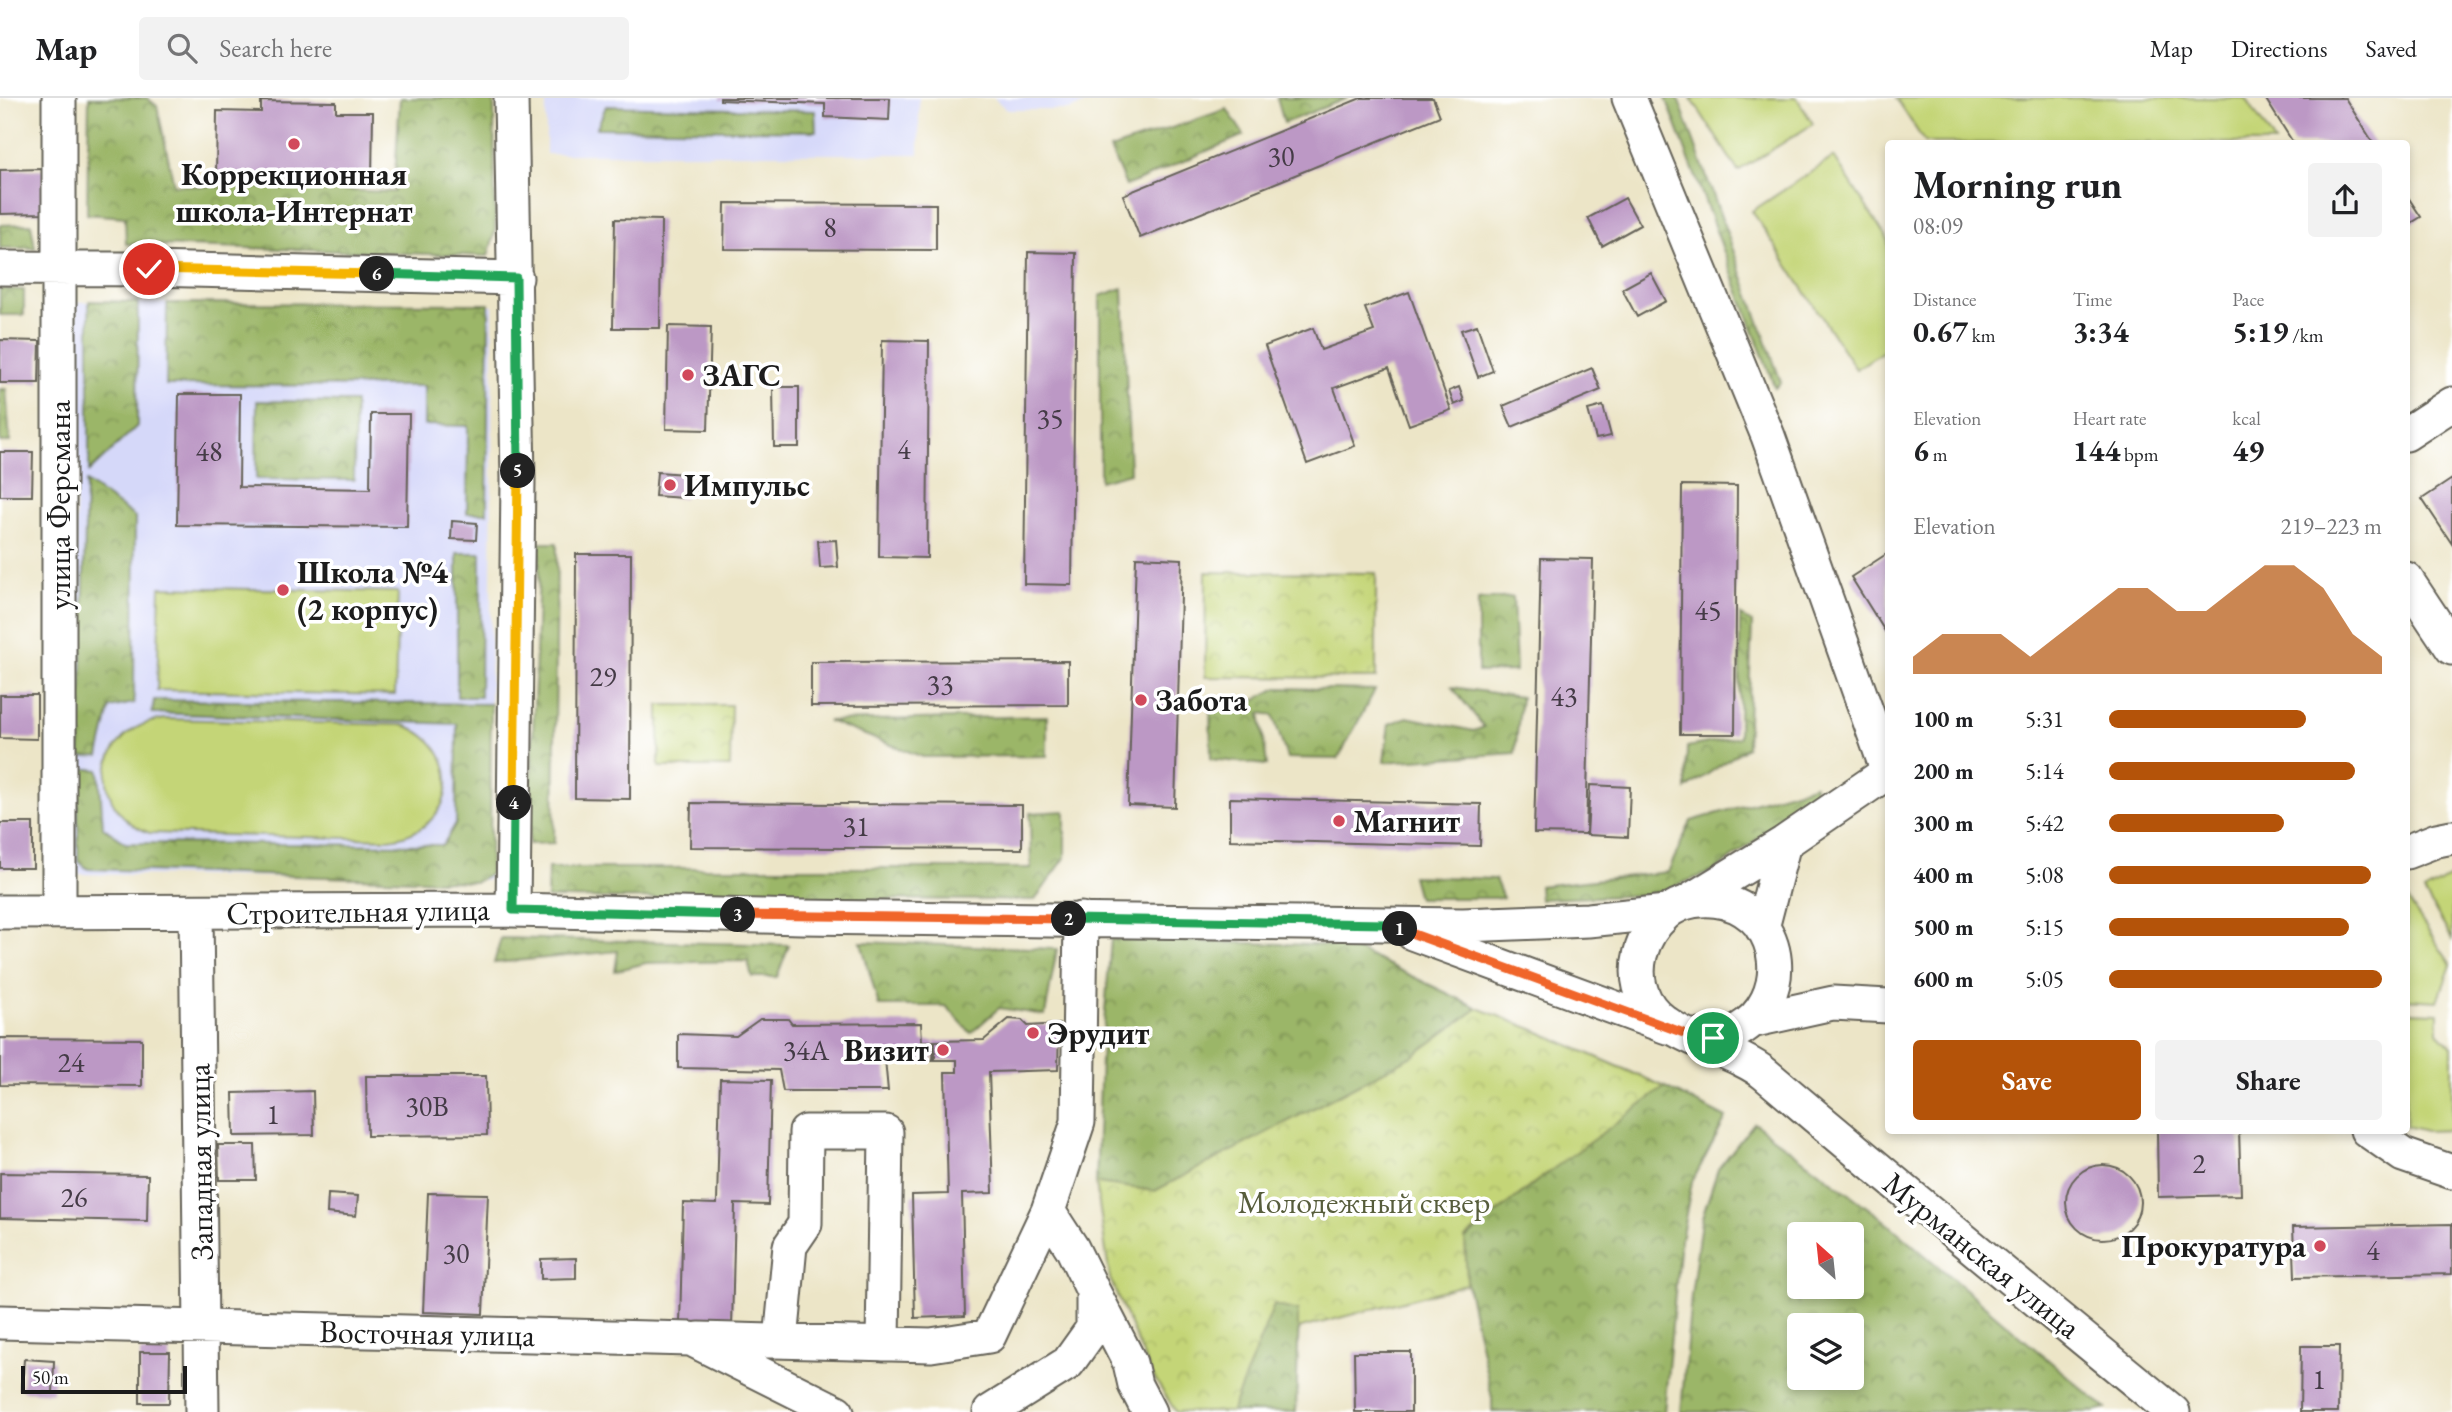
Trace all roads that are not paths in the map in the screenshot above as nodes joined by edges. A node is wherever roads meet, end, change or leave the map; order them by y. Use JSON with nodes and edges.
{"nodes":[{"id":1,"x":59,"y":98,"type":"edge"},
{"id":2,"x":511,"y":98,"type":"edge"},
{"id":3,"x":1629,"y":98,"type":"edge"},
{"id":4,"x":0,"y":268,"type":"edge"},
{"id":5,"x":58,"y":268,"type":"junction"},
{"id":6,"x":516,"y":278,"type":"junction"},
{"id":7,"x":2452,"y":404,"type":"edge"},
{"id":8,"x":2410,"y":431,"type":"edge"},
{"id":9,"x":2410,"y":585,"type":"edge"},
{"id":10,"x":2452,"y":648,"type":"edge"},
{"id":11,"x":1885,"y":764,"type":"edge"},
{"id":12,"x":1885,"y":774,"type":"edge"},
{"id":13,"x":2452,"y":837,"type":"edge"},
{"id":14,"x":1784,"y":844,"type":"junction"},
{"id":15,"x":2410,"y":850,"type":"edge"},
{"id":16,"x":1678,"y":907,"type":"junction"},
{"id":17,"x":513,"y":910,"type":"junction"},
{"id":18,"x":0,"y":912,"type":"edge"},
{"id":19,"x":59,"y":912,"type":"junction"},
{"id":20,"x":196,"y":913,"type":"junction"},
{"id":21,"x":1081,"y":919,"type":"junction"},
{"id":22,"x":1387,"y":924,"type":"junction"},
{"id":23,"x":1762,"y":928,"type":"junction"},
{"id":24,"x":1776,"y":968,"type":"junction"},
{"id":25,"x":1833,"y":1003,"type":"junction"},
{"id":26,"x":1885,"y":1006,"type":"edge"},
{"id":27,"x":1744,"y":1026,"type":"junction"},
{"id":28,"x":1682,"y":1032,"type":"junction"},
{"id":29,"x":1759,"y":1070,"type":"junction"},
{"id":30,"x":2373,"y":1134,"type":"edge"},
{"id":31,"x":2452,"y":1172,"type":"edge"},
{"id":32,"x":1048,"y":1211,"type":"junction"},
{"id":33,"x":1093,"y":1291,"type":"junction"},
{"id":34,"x":0,"y":1322,"type":"edge"},
{"id":35,"x":202,"y":1326,"type":"junction"},
{"id":36,"x":691,"y":1339,"type":"junction"},
{"id":37,"x":780,"y":1341,"type":"junction"},
{"id":38,"x":883,"y":1344,"type":"junction"},
{"id":39,"x":202,"y":1412,"type":"edge"},
{"id":40,"x":836,"y":1412,"type":"edge"},
{"id":41,"x":990,"y":1412,"type":"edge"},
{"id":42,"x":1149,"y":1412,"type":"edge"},
{"id":43,"x":2173,"y":1412,"type":"edge"}],
"edges":[{"from":1,"to":5,"type":"street","name":"улица Ферсмана"},
{"from":2,"to":6,"type":"street"},
{"from":3,"to":11,"type":"street"},
{"from":4,"to":5,"type":"street"},
{"from":5,"to":6,"type":"street"},
{"from":5,"to":19,"type":"street","name":"улица Ферсмана"},
{"from":6,"to":17,"type":"street"},
{"from":7,"to":8,"type":"street"},
{"from":9,"to":10,"type":"street"},
{"from":12,"to":14,"type":"street","name":"Строительная улица"},
{"from":13,"to":15,"type":"street"},
{"from":14,"to":16,"type":"street","name":"Строительная улица"},
{"from":14,"to":23,"type":"street"},
{"from":16,"to":22,"type":"street","name":"Строительная улица"},
{"from":16,"to":23,"type":"street"},
{"from":16,"to":28,"type":"street"},
{"from":17,"to":20,"type":"street","name":"Строительная улица"},
{"from":17,"to":21,"type":"street","name":"Строительная улица"},
{"from":18,"to":19,"type":"street","name":"Строительная улица"},
{"from":19,"to":20,"type":"street","name":"Строительная улица"},
{"from":20,"to":35,"type":"street","name":"Западная улица"},
{"from":21,"to":22,"type":"street","name":"Строительная улица"},
{"from":21,"to":32,"type":"street"},
{"from":22,"to":28,"type":"street","name":"Строительная улица"},
{"from":23,"to":24,"type":"street"},
{"from":24,"to":25,"type":"street"},
{"from":24,"to":27,"type":"street"},
{"from":25,"to":26,"type":"street"},
{"from":25,"to":27,"type":"street"},
{"from":27,"to":28,"type":"street"},
{"from":27,"to":29,"type":"street"},
{"from":28,"to":29,"type":"street"},
{"from":29,"to":43,"type":"street","name":"Мурманская улица"},
{"from":30,"to":31,"type":"street"},
{"from":32,"to":33,"type":"street"},
{"from":32,"to":38,"type":"street"},
{"from":33,"to":41,"type":"street"},
{"from":33,"to":42,"type":"street"},
{"from":34,"to":35,"type":"street","name":"Восточная улица"},
{"from":35,"to":36,"type":"street","name":"Восточная улица"},
{"from":35,"to":39,"type":"street","name":"Западная улица"},
{"from":36,"to":37,"type":"street"},
{"from":36,"to":40,"type":"street","name":"Восточная улица"},
{"from":37,"to":38,"type":"street"},
{"from":37,"to":38,"type":"street"}]}
